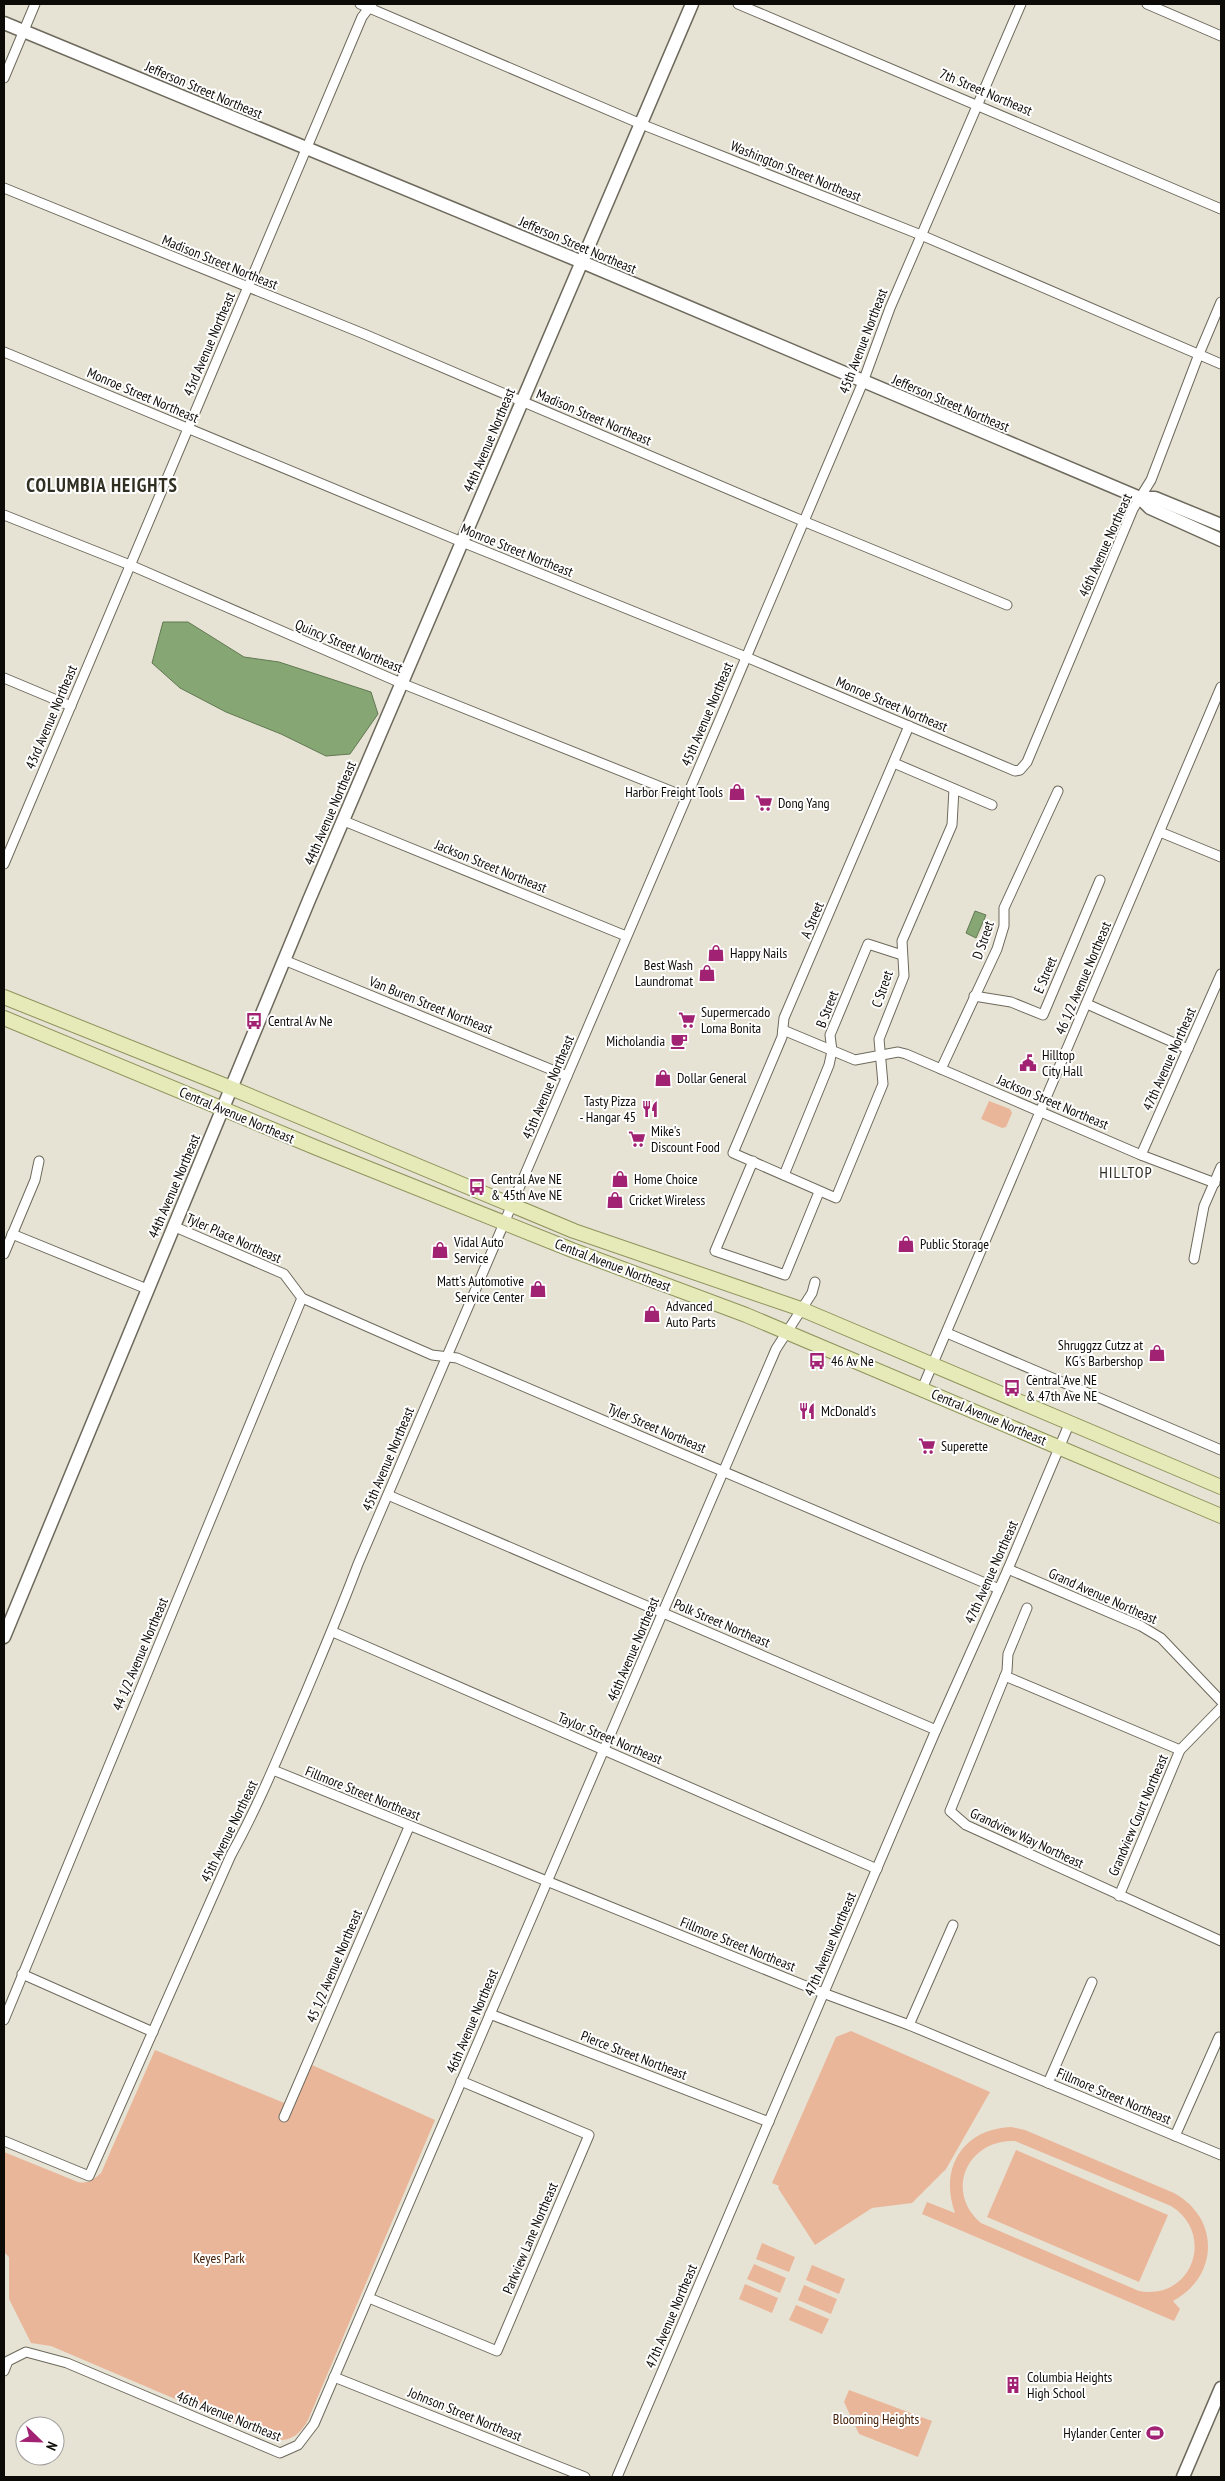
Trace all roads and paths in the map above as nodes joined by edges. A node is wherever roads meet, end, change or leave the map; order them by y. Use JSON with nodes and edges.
{"nodes":[{"id":1,"x":35,"y":4,"type":"edge"},
{"id":2,"x":360,"y":4,"type":"edge"},
{"id":3,"x":692,"y":4,"type":"edge"},
{"id":4,"x":738,"y":4,"type":"edge"},
{"id":5,"x":1021,"y":4,"type":"edge"},
{"id":6,"x":1147,"y":4,"type":"edge"},
{"id":7,"x":371,"y":6,"type":"edge"},
{"id":8,"x":4,"y":23,"type":"edge"},
{"id":9,"x":24,"y":31,"type":"junction"},
{"id":10,"x":1221,"y":36,"type":"edge"},
{"id":11,"x":4,"y":78,"type":"edge"},
{"id":12,"x":978,"y":104,"type":"junction"},
{"id":13,"x":641,"y":124,"type":"junction"},
{"id":14,"x":306,"y":148,"type":"junction"},
{"id":15,"x":4,"y":188,"type":"edge"},
{"id":16,"x":1221,"y":209,"type":"edge"},
{"id":17,"x":921,"y":235,"type":"junction"},
{"id":18,"x":582,"y":262,"type":"junction"},
{"id":19,"x":248,"y":288,"type":"junction"},
{"id":20,"x":1221,"y":302,"type":"edge"},
{"id":21,"x":4,"y":352,"type":"edge"},
{"id":22,"x":1198,"y":354,"type":"junction"},
{"id":23,"x":1221,"y":364,"type":"edge"},
{"id":24,"x":863,"y":382,"type":"junction"},
{"id":25,"x":522,"y":402,"type":"junction"},
{"id":26,"x":188,"y":429,"type":"junction"},
{"id":27,"x":1140,"y":498,"type":"junction"},
{"id":28,"x":4,"y":515,"type":"edge"},
{"id":29,"x":802,"y":521,"type":"junction"},
{"id":30,"x":1221,"y":524,"type":"edge"},
{"id":31,"x":1221,"y":540,"type":"edge"},
{"id":32,"x":462,"y":542,"type":"junction"},
{"id":33,"x":130,"y":566,"type":"junction"},
{"id":34,"x":1007,"y":604,"type":"dead end"},
{"id":35,"x":746,"y":657,"type":"junction"},
{"id":36,"x":4,"y":678,"type":"edge"},
{"id":37,"x":401,"y":683,"type":"junction"},
{"id":38,"x":1221,"y":687,"type":"edge"},
{"id":39,"x":70,"y":706,"type":"junction"},
{"id":40,"x":909,"y":726,"type":"junction"},
{"id":41,"x":894,"y":763,"type":"junction"},
{"id":42,"x":1020,"y":770,"type":"joint"},
{"id":43,"x":954,"y":789,"type":"junction"},
{"id":44,"x":1058,"y":791,"type":"dead end"},
{"id":45,"x":686,"y":797,"type":"junction"},
{"id":46,"x":992,"y":805,"type":"dead end"},
{"id":47,"x":344,"y":821,"type":"junction"},
{"id":48,"x":1160,"y":832,"type":"junction"},
{"id":49,"x":8,"y":843,"type":"edge"},
{"id":50,"x":1221,"y":857,"type":"edge"},
{"id":51,"x":4,"y":864,"type":"edge"},
{"id":52,"x":1100,"y":880,"type":"dead end"},
{"id":53,"x":626,"y":936,"type":"junction"},
{"id":54,"x":902,"y":955,"type":"junction"},
{"id":55,"x":284,"y":960,"type":"junction"},
{"id":56,"x":1221,"y":974,"type":"edge"},
{"id":57,"x":974,"y":996,"type":"junction"},
{"id":58,"x":4,"y":997,"type":"edge"},
{"id":59,"x":1087,"y":1004,"type":"junction"},
{"id":60,"x":4,"y":1018,"type":"edge"},
{"id":61,"x":783,"y":1030,"type":"junction"},
{"id":62,"x":1188,"y":1049,"type":"junction"},
{"id":63,"x":832,"y":1051,"type":"junction"},
{"id":64,"x":880,"y":1055,"type":"junction"},
{"id":65,"x":941,"y":1069,"type":"junction"},
{"id":66,"x":567,"y":1076,"type":"junction"},
{"id":67,"x":231,"y":1088,"type":"junction"},
{"id":68,"x":222,"y":1108,"type":"junction"},
{"id":69,"x":1041,"y":1111,"type":"junction"},
{"id":70,"x":1141,"y":1155,"type":"junction"},
{"id":71,"x":39,"y":1161,"type":"dead end"},
{"id":72,"x":753,"y":1161,"type":"junction"},
{"id":73,"x":1221,"y":1167,"type":"edge"},
{"id":74,"x":784,"y":1175,"type":"junction"},
{"id":75,"x":1214,"y":1182,"type":"junction"},
{"id":76,"x":820,"y":1192,"type":"junction"},
{"id":77,"x":513,"y":1207,"type":"junction"},
{"id":78,"x":506,"y":1223,"type":"junction"},
{"id":79,"x":173,"y":1226,"type":"junction"},
{"id":80,"x":12,"y":1234,"type":"junction"},
{"id":81,"x":4,"y":1254,"type":"edge"},
{"id":82,"x":1194,"y":1259,"type":"dead end"},
{"id":83,"x":815,"y":1282,"type":"dead end"},
{"id":84,"x":147,"y":1289,"type":"junction"},
{"id":85,"x":302,"y":1298,"type":"junction"},
{"id":86,"x":801,"y":1309,"type":"junction"},
{"id":87,"x":786,"y":1332,"type":"junction"},
{"id":88,"x":947,"y":1332,"type":"junction"},
{"id":89,"x":446,"y":1358,"type":"junction"},
{"id":90,"x":933,"y":1364,"type":"junction"},
{"id":91,"x":922,"y":1389,"type":"junction"},
{"id":92,"x":1070,"y":1422,"type":"junction"},
{"id":93,"x":1059,"y":1447,"type":"junction"},
{"id":94,"x":1221,"y":1450,"type":"edge"},
{"id":95,"x":724,"y":1471,"type":"junction"},
{"id":96,"x":1221,"y":1487,"type":"edge"},
{"id":97,"x":388,"y":1495,"type":"junction"},
{"id":98,"x":1221,"y":1516,"type":"edge"},
{"id":99,"x":1008,"y":1569,"type":"junction"},
{"id":100,"x":1000,"y":1589,"type":"junction"},
{"id":101,"x":1027,"y":1608,"type":"dead end"},
{"id":102,"x":663,"y":1613,"type":"junction"},
{"id":103,"x":332,"y":1632,"type":"junction"},
{"id":104,"x":4,"y":1637,"type":"edge"},
{"id":105,"x":1005,"y":1676,"type":"junction"},
{"id":106,"x":1221,"y":1701,"type":"edge"},
{"id":107,"x":1221,"y":1708,"type":"edge"},
{"id":108,"x":936,"y":1730,"type":"junction"},
{"id":109,"x":604,"y":1750,"type":"junction"},
{"id":110,"x":1180,"y":1750,"type":"junction"},
{"id":111,"x":273,"y":1770,"type":"junction"},
{"id":112,"x":409,"y":1827,"type":"junction"},
{"id":113,"x":876,"y":1868,"type":"junction"},
{"id":114,"x":547,"y":1882,"type":"junction"},
{"id":115,"x":1119,"y":1896,"type":"junction"},
{"id":116,"x":953,"y":1925,"type":"dead end"},
{"id":117,"x":1221,"y":1941,"type":"edge"},
{"id":118,"x":22,"y":1974,"type":"junction"},
{"id":119,"x":1092,"y":1982,"type":"dead end"},
{"id":120,"x":823,"y":1994,"type":"junction"},
{"id":121,"x":490,"y":2014,"type":"junction"},
{"id":122,"x":4,"y":2020,"type":"edge"},
{"id":123,"x":909,"y":2025,"type":"junction"},
{"id":124,"x":153,"y":2032,"type":"junction"},
{"id":125,"x":1219,"y":2038,"type":"dead end"},
{"id":126,"x":461,"y":2081,"type":"junction"},
{"id":127,"x":1048,"y":2083,"type":"junction"},
{"id":128,"x":284,"y":2117,"type":"dead end"},
{"id":129,"x":769,"y":2122,"type":"junction"},
{"id":130,"x":1175,"y":2136,"type":"junction"},
{"id":131,"x":4,"y":2141,"type":"edge"},
{"id":132,"x":1221,"y":2155,"type":"edge"},
{"id":133,"x":369,"y":2298,"type":"junction"},
{"id":134,"x":4,"y":2371,"type":"edge"},
{"id":135,"x":334,"y":2377,"type":"junction"},
{"id":136,"x":1221,"y":2388,"type":"edge"},
{"id":137,"x":585,"y":2477,"type":"edge"},
{"id":138,"x":618,"y":2477,"type":"edge"},
{"id":139,"x":1183,"y":2477,"type":"edge"}],
"edges":[{"from":1,"to":9,"type":"street"},
{"from":2,"to":7,"type":"street","name":"Washington Street Northeast"},
{"from":3,"to":13,"type":"street","name":"44th Avenue Northeast"},
{"from":4,"to":12,"type":"street","name":"7th Street Northeast"},
{"from":5,"to":12,"type":"street","name":"45th Avenue Northeast"},
{"from":6,"to":10,"type":"street"},
{"from":7,"to":13,"type":"street","name":"Washington Street Northeast"},
{"from":7,"to":14,"type":"street","name":"43rd Avenue Northeast"},
{"from":8,"to":9,"type":"street","name":"Jefferson Street Northeast"},
{"from":9,"to":11,"type":"street"},
{"from":9,"to":14,"type":"street","name":"Jefferson Street Northeast"},
{"from":12,"to":16,"type":"street","name":"7th Street Northeast"},
{"from":12,"to":17,"type":"street","name":"45th Avenue Northeast"},
{"from":13,"to":17,"type":"street","name":"Washington Street Northeast"},
{"from":13,"to":18,"type":"street","name":"44th Avenue Northeast"},
{"from":14,"to":18,"type":"street","name":"Jefferson Street Northeast"},
{"from":14,"to":19,"type":"street","name":"43rd Avenue Northeast"},
{"from":15,"to":19,"type":"street","name":"Madison Street Northeast"},
{"from":17,"to":22,"type":"street","name":"Washington Street Northeast"},
{"from":17,"to":24,"type":"street","name":"45th Avenue Northeast"},
{"from":18,"to":24,"type":"street","name":"Jefferson Street Northeast"},
{"from":18,"to":25,"type":"street","name":"44th Avenue Northeast"},
{"from":19,"to":25,"type":"street","name":"Madison Street Northeast"},
{"from":19,"to":26,"type":"street","name":"43rd Avenue Northeast"},
{"from":20,"to":22,"type":"street","name":"46th Avenue Northeast"},
{"from":21,"to":26,"type":"street","name":"Monroe Street Northeast"},
{"from":22,"to":23,"type":"street","name":"Washington Street Northeast"},
{"from":22,"to":27,"type":"street","name":"46th Avenue Northeast"},
{"from":24,"to":27,"type":"street","name":"Jefferson Street Northeast"},
{"from":24,"to":29,"type":"street","name":"45th Avenue Northeast"},
{"from":25,"to":29,"type":"street","name":"Madison Street Northeast"},
{"from":25,"to":32,"type":"street","name":"44th Avenue Northeast"},
{"from":26,"to":32,"type":"street","name":"Monroe Street Northeast"},
{"from":26,"to":33,"type":"street","name":"43rd Avenue Northeast"},
{"from":27,"to":30,"type":"street","name":"Jefferson Street Northeast"},
{"from":27,"to":31,"type":"street","name":"Jefferson Street Northeast"},
{"from":27,"to":42,"type":"street","name":"46th Avenue Northeast"},
{"from":28,"to":33,"type":"street","name":"Quincy Street Northeast"},
{"from":29,"to":34,"type":"street","name":"Madison Street Northeast"},
{"from":29,"to":35,"type":"street","name":"45th Avenue Northeast"},
{"from":32,"to":35,"type":"street","name":"Monroe Street Northeast"},
{"from":32,"to":37,"type":"street","name":"44th Avenue Northeast"},
{"from":33,"to":37,"type":"street","name":"Quincy Street Northeast"},
{"from":33,"to":39,"type":"street","name":"43rd Avenue Northeast"},
{"from":35,"to":40,"type":"street","name":"Monroe Street Northeast"},
{"from":35,"to":45,"type":"street","name":"45th Avenue Northeast"},
{"from":36,"to":39,"type":"street"},
{"from":37,"to":45,"type":"street","name":"Quincy Street Northeast"},
{"from":37,"to":47,"type":"street","name":"44th Avenue Northeast"},
{"from":38,"to":48,"type":"street","name":"46 1/2 Avenue Northeast"},
{"from":39,"to":49,"type":"street","name":"43rd Avenue Northeast"},
{"from":40,"to":41,"type":"street","name":"A Street"},
{"from":40,"to":42,"type":"street","name":"Monroe Street Northeast"},
{"from":41,"to":43,"type":"street"},
{"from":41,"to":61,"type":"street","name":"A Street"},
{"from":43,"to":46,"type":"street"},
{"from":43,"to":54,"type":"street","name":"C Street"},
{"from":44,"to":57,"type":"street","name":"D Street"},
{"from":45,"to":53,"type":"street","name":"45th Avenue Northeast"},
{"from":47,"to":53,"type":"street","name":"Jackson Street Northeast"},
{"from":47,"to":55,"type":"street","name":"44th Avenue Northeast"},
{"from":48,"to":50,"type":"street"},
{"from":48,"to":59,"type":"street","name":"46 1/2 Avenue Northeast"},
{"from":49,"to":51,"type":"street","name":"43rd Avenue Northeast"},
{"from":52,"to":57,"type":"street","name":"E Street"},
{"from":53,"to":66,"type":"street","name":"45th Avenue Northeast"},
{"from":54,"to":63,"type":"street","name":"B Street"},
{"from":54,"to":64,"type":"street","name":"C Street"},
{"from":55,"to":66,"type":"street","name":"Van Buren Street Northeast"},
{"from":55,"to":67,"type":"street","name":"44th Avenue Northeast"},
{"from":56,"to":62,"type":"street","name":"47th Avenue Northeast"},
{"from":57,"to":65,"type":"street","name":"D Street"},
{"from":58,"to":67,"type":"main road","name":"Central Avenue Northeast"},
{"from":59,"to":62,"type":"street"},
{"from":59,"to":69,"type":"street","name":"46 1/2 Avenue Northeast"},
{"from":60,"to":68,"type":"main road","name":"Central Avenue Northeast"},
{"from":61,"to":63,"type":"street","name":"Jackson Street Northeast"},
{"from":61,"to":72,"type":"street","name":"A Street"},
{"from":62,"to":70,"type":"street","name":"47th Avenue Northeast"},
{"from":63,"to":64,"type":"street","name":"Jackson Street Northeast"},
{"from":63,"to":74,"type":"street","name":"B Street"},
{"from":64,"to":65,"type":"street","name":"Jackson Street Northeast"},
{"from":64,"to":76,"type":"street","name":"C Street"},
{"from":65,"to":69,"type":"street","name":"Jackson Street Northeast"},
{"from":66,"to":77,"type":"street","name":"45th Avenue Northeast"},
{"from":67,"to":68,"type":"street","name":"44th Avenue Northeast"},
{"from":67,"to":77,"type":"main road","name":"Central Avenue Northeast"},
{"from":68,"to":78,"type":"main road","name":"Central Avenue Northeast"},
{"from":68,"to":79,"type":"street","name":"44th Avenue Northeast"},
{"from":69,"to":70,"type":"street","name":"Jackson Street Northeast"},
{"from":69,"to":88,"type":"street","name":"46 1/2 Avenue Northeast"},
{"from":70,"to":75,"type":"street","name":"Jackson Street Northeast"},
{"from":71,"to":80,"type":"street"},
{"from":72,"to":74,"type":"street"},
{"from":72,"to":76,"type":"street"},
{"from":73,"to":75,"type":"street"},
{"from":74,"to":76,"type":"street"},
{"from":75,"to":82,"type":"street"},
{"from":77,"to":78,"type":"street","name":"45th Avenue Northeast"},
{"from":77,"to":86,"type":"main road","name":"Central Avenue Northeast"},
{"from":78,"to":87,"type":"main road","name":"Central Avenue Northeast"},
{"from":78,"to":89,"type":"street","name":"45th Avenue Northeast"},
{"from":79,"to":84,"type":"street","name":"44th Avenue Northeast"},
{"from":79,"to":85,"type":"street","name":"Tyler Place Northeast"},
{"from":80,"to":81,"type":"street"},
{"from":80,"to":84,"type":"street"},
{"from":83,"to":86,"type":"street","name":"46th Avenue Northeast"},
{"from":84,"to":104,"type":"street","name":"44th Avenue Northeast"},
{"from":85,"to":89,"type":"street","name":"Tyler Street Northeast"},
{"from":85,"to":118,"type":"street","name":"44 1/2 Avenue Northeast"},
{"from":86,"to":87,"type":"street","name":"46th Avenue Northeast"},
{"from":86,"to":90,"type":"main road","name":"Central Avenue Northeast"},
{"from":87,"to":91,"type":"main road","name":"Central Avenue Northeast"},
{"from":87,"to":95,"type":"street","name":"46th Avenue Northeast"},
{"from":88,"to":90,"type":"street","name":"46 1/2 Avenue Northeast"},
{"from":88,"to":94,"type":"street"},
{"from":89,"to":95,"type":"street","name":"Tyler Street Northeast"},
{"from":89,"to":97,"type":"street","name":"45th Avenue Northeast"},
{"from":90,"to":91,"type":"street","name":"46 1/2 Avenue Northeast"},
{"from":90,"to":92,"type":"main road","name":"Central Avenue Northeast"},
{"from":91,"to":93,"type":"main road","name":"Central Avenue Northeast"},
{"from":92,"to":93,"type":"street","name":"47th Avenue Northeast"},
{"from":92,"to":96,"type":"main road","name":"Central Avenue Northeast"},
{"from":93,"to":98,"type":"main road","name":"Central Avenue Northeast"},
{"from":93,"to":99,"type":"street","name":"47th Avenue Northeast"},
{"from":95,"to":100,"type":"street","name":"Tyler Street Northeast"},
{"from":95,"to":102,"type":"street","name":"46th Avenue Northeast"},
{"from":97,"to":102,"type":"street","name":"Polk Street Northeast"},
{"from":97,"to":103,"type":"street","name":"45th Avenue Northeast"},
{"from":99,"to":100,"type":"street","name":"47th Avenue Northeast"},
{"from":99,"to":106,"type":"street","name":"Grand Avenue Northeast"},
{"from":100,"to":108,"type":"street","name":"47th Avenue Northeast"},
{"from":101,"to":105,"type":"street","name":"Grandview Way Northeast"},
{"from":102,"to":108,"type":"street","name":"Polk Street Northeast"},
{"from":102,"to":109,"type":"street","name":"46th Avenue Northeast"},
{"from":103,"to":109,"type":"street","name":"Taylor Street Northeast"},
{"from":103,"to":111,"type":"street","name":"45th Avenue Northeast"},
{"from":105,"to":110,"type":"street"},
{"from":105,"to":115,"type":"street","name":"Grandview Way Northeast"},
{"from":107,"to":110,"type":"street","name":"Grandview Court Northeast"},
{"from":108,"to":113,"type":"street","name":"47th Avenue Northeast"},
{"from":109,"to":113,"type":"street","name":"Taylor Street Northeast"},
{"from":109,"to":114,"type":"street","name":"46th Avenue Northeast"},
{"from":110,"to":115,"type":"street","name":"Grandview Court Northeast"},
{"from":111,"to":112,"type":"street","name":"Fillmore Street Northeast"},
{"from":111,"to":124,"type":"street","name":"45th Avenue Northeast"},
{"from":112,"to":114,"type":"street","name":"Fillmore Street Northeast"},
{"from":112,"to":128,"type":"street","name":"45 1/2 Avenue Northeast"},
{"from":113,"to":120,"type":"street","name":"47th Avenue Northeast"},
{"from":114,"to":120,"type":"street","name":"Fillmore Street Northeast"},
{"from":114,"to":121,"type":"street","name":"46th Avenue Northeast"},
{"from":115,"to":117,"type":"street","name":"Grandview Court Northeast"},
{"from":116,"to":123,"type":"street"},
{"from":118,"to":122,"type":"street","name":"44 1/2 Avenue Northeast"},
{"from":118,"to":124,"type":"street"},
{"from":119,"to":127,"type":"street"},
{"from":120,"to":123,"type":"street","name":"Fillmore Street Northeast"},
{"from":120,"to":129,"type":"street","name":"47th Avenue Northeast"},
{"from":121,"to":126,"type":"street","name":"46th Avenue Northeast"},
{"from":121,"to":129,"type":"street","name":"Pierce Street Northeast"},
{"from":123,"to":127,"type":"street","name":"Fillmore Street Northeast"},
{"from":124,"to":131,"type":"street","name":"45th Avenue Northeast"},
{"from":125,"to":130,"type":"street"},
{"from":126,"to":133,"type":"street","name":"46th Avenue Northeast"},
{"from":126,"to":133,"type":"street","name":"Parkview Lane Northeast"},
{"from":127,"to":130,"type":"street","name":"Fillmore Street Northeast"},
{"from":129,"to":138,"type":"street","name":"47th Avenue Northeast"},
{"from":130,"to":132,"type":"street","name":"Fillmore Street Northeast"},
{"from":133,"to":135,"type":"street","name":"46th Avenue Northeast"},
{"from":134,"to":135,"type":"street","name":"46th Avenue Northeast"},
{"from":135,"to":137,"type":"street","name":"Johnson Street Northeast"},
{"from":136,"to":139,"type":"street"}]}
